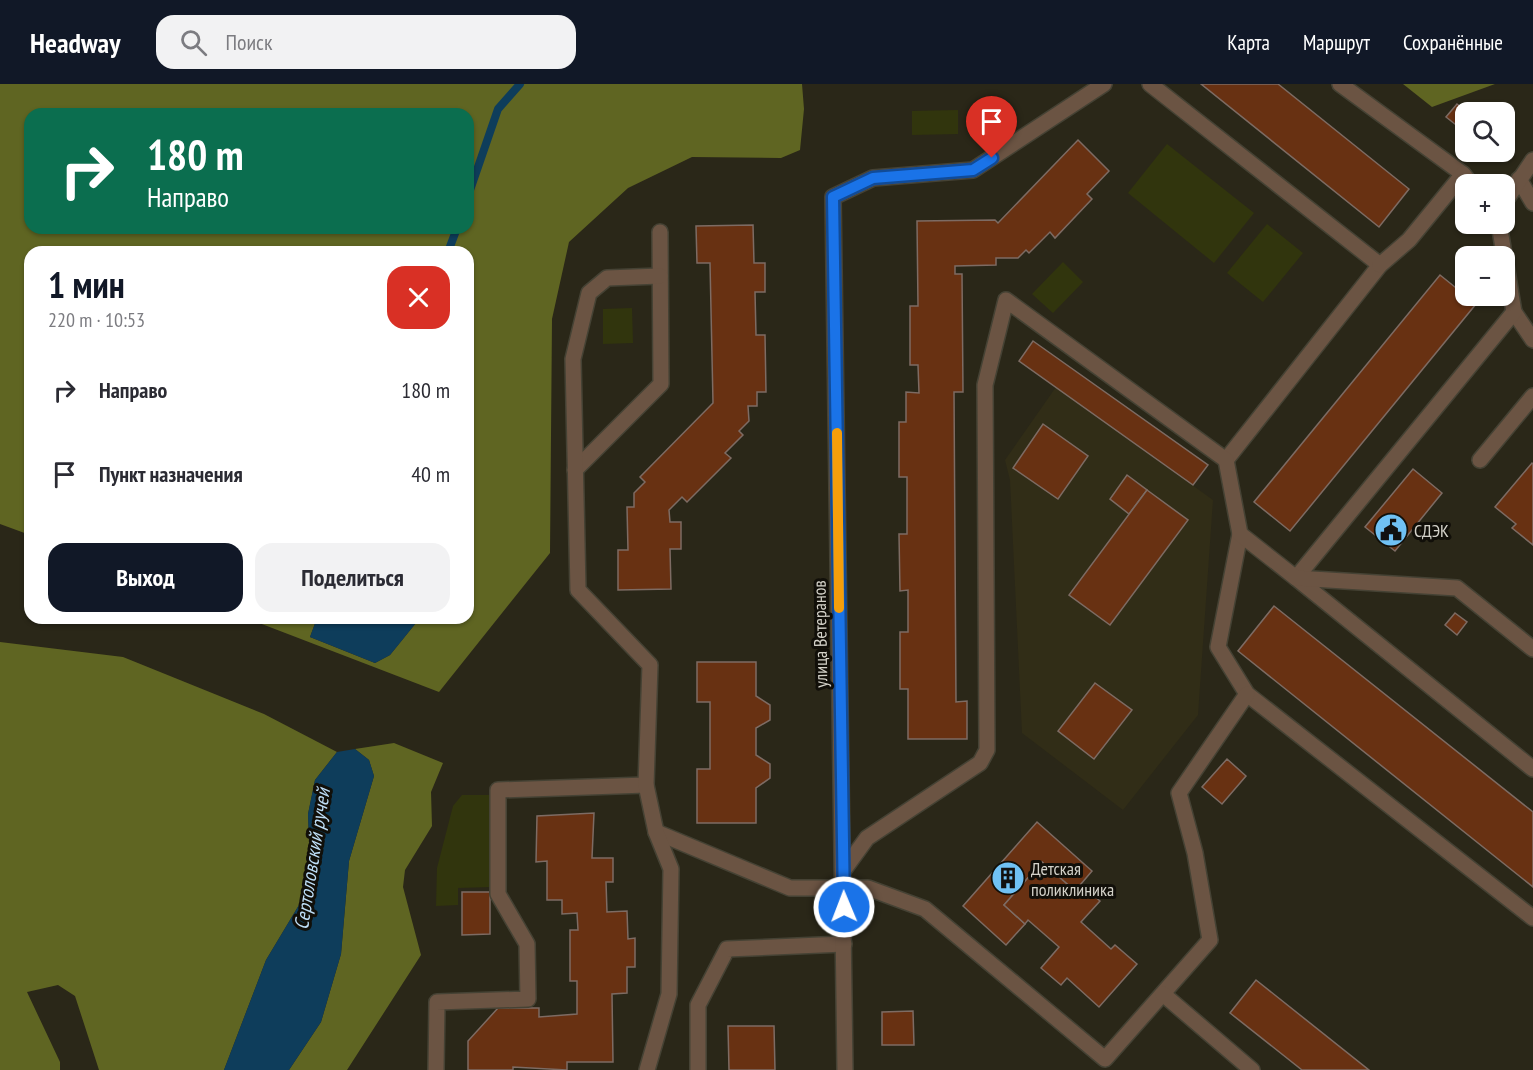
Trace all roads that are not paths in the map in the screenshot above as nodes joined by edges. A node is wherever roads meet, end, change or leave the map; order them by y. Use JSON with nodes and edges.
{"nodes":[{"id":1,"x":1104,"y":84,"type":"edge"},
{"id":2,"x":1150,"y":84,"type":"edge"},
{"id":3,"x":1340,"y":84,"type":"edge"},
{"id":4,"x":1533,"y":160,"type":"edge"},
{"id":5,"x":1460,"y":174,"type":"edge"},
{"id":6,"x":1519,"y":179,"type":"junction"},
{"id":7,"x":1515,"y":185,"type":"edge"},
{"id":8,"x":1455,"y":192,"type":"edge"},
{"id":9,"x":1533,"y":203,"type":"edge"},
{"id":10,"x":660,"y":232,"type":"dead end"},
{"id":11,"x":1501,"y":234,"type":"edge"},
{"id":12,"x":1380,"y":265,"type":"junction"},
{"id":13,"x":660,"y":276,"type":"junction"},
{"id":14,"x":1514,"y":312,"type":"junction"},
{"id":15,"x":1533,"y":340,"type":"edge"},
{"id":16,"x":1533,"y":396,"type":"edge"},
{"id":17,"x":1226,"y":460,"type":"junction"},
{"id":18,"x":1480,"y":460,"type":"dead end"},
{"id":19,"x":575,"y":470,"type":"junction"},
{"id":20,"x":1240,"y":534,"type":"junction"},
{"id":21,"x":1296,"y":578,"type":"junction"},
{"id":22,"x":1533,"y":649,"type":"edge"},
{"id":23,"x":1247,"y":694,"type":"junction"},
{"id":24,"x":1533,"y":769,"type":"edge"},
{"id":25,"x":646,"y":785,"type":"junction"},
{"id":26,"x":656,"y":832,"type":"junction"},
{"id":27,"x":843,"y":871,"type":"junction"},
{"id":28,"x":843,"y":888,"type":"junction"},
{"id":29,"x":1533,"y":918,"type":"edge"},
{"id":30,"x":844,"y":944,"type":"junction"},
{"id":31,"x":1163,"y":994,"type":"junction"},
{"id":32,"x":436,"y":1070,"type":"edge"},
{"id":33,"x":647,"y":1070,"type":"edge"},
{"id":34,"x":698,"y":1070,"type":"edge"},
{"id":35,"x":845,"y":1070,"type":"edge"},
{"id":36,"x":1252,"y":1070,"type":"edge"}],
"edges":[{"from":1,"to":27,"type":"street","name":"улица Ветеранов"},
{"from":2,"to":12,"type":"street"},
{"from":3,"to":5,"type":"street"},
{"from":4,"to":6,"type":"street"},
{"from":6,"to":7,"type":"street"},
{"from":6,"to":9,"type":"street"},
{"from":8,"to":12,"type":"street"},
{"from":10,"to":13,"type":"street"},
{"from":11,"to":14,"type":"street"},
{"from":12,"to":17,"type":"street"},
{"from":13,"to":19,"type":"street"},
{"from":13,"to":19,"type":"street"},
{"from":14,"to":15,"type":"street"},
{"from":14,"to":21,"type":"street"},
{"from":16,"to":18,"type":"street"},
{"from":17,"to":20,"type":"street"},
{"from":17,"to":27,"type":"street"},
{"from":19,"to":25,"type":"street"},
{"from":20,"to":21,"type":"street"},
{"from":20,"to":23,"type":"street"},
{"from":21,"to":22,"type":"street"},
{"from":21,"to":24,"type":"street"},
{"from":23,"to":29,"type":"street"},
{"from":23,"to":31,"type":"street"},
{"from":25,"to":26,"type":"street"},
{"from":25,"to":32,"type":"street"},
{"from":26,"to":28,"type":"street"},
{"from":26,"to":33,"type":"street"},
{"from":27,"to":28,"type":"street","name":"улица Ветеранов"},
{"from":28,"to":30,"type":"street","name":"улица Ветеранов"},
{"from":28,"to":31,"type":"street"},
{"from":30,"to":34,"type":"street"},
{"from":30,"to":35,"type":"street","name":"улица Ветеранов"},
{"from":31,"to":36,"type":"street"}]}
